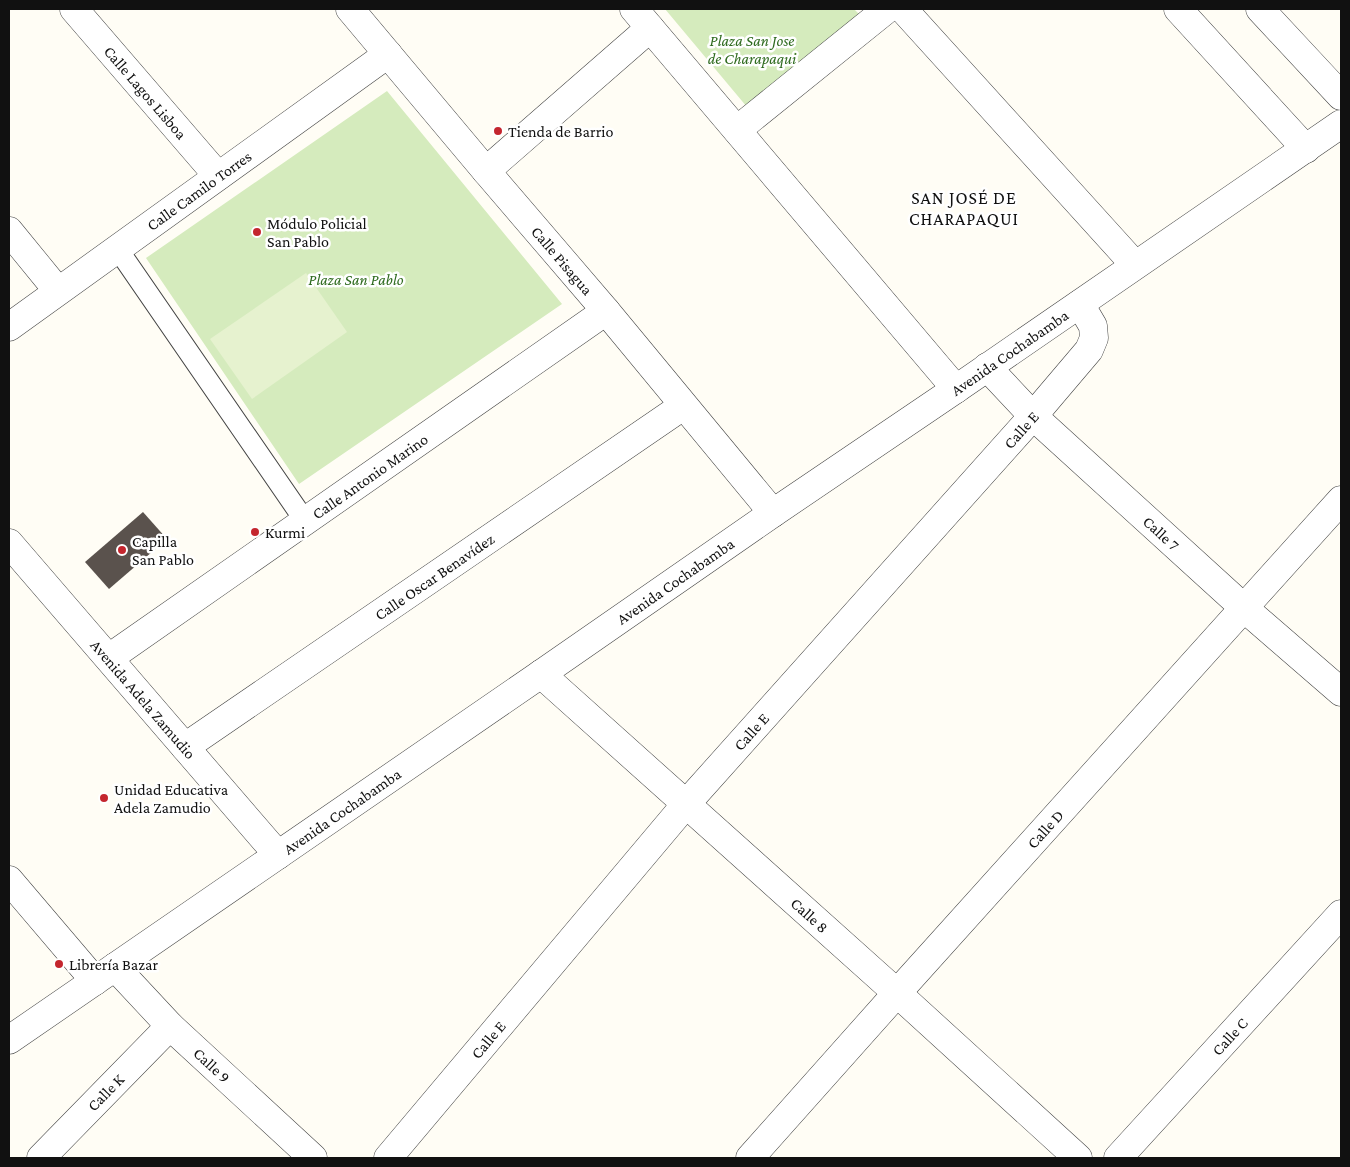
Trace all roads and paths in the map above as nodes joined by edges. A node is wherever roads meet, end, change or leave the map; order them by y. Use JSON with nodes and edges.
{"nodes":[{"id":1,"x":74,"y":9,"type":"edge"},
{"id":2,"x":350,"y":9,"type":"edge"},
{"id":3,"x":887,"y":9,"type":"edge"},
{"id":4,"x":903,"y":9,"type":"edge"},
{"id":5,"x":1178,"y":9,"type":"edge"},
{"id":6,"x":1260,"y":9,"type":"edge"},
{"id":7,"x":642,"y":18,"type":"edge"},
{"id":8,"x":388,"y":54,"type":"junction"},
{"id":9,"x":1341,"y":96,"type":"edge"},
{"id":10,"x":1341,"y":124,"type":"edge"},
{"id":11,"x":737,"y":130,"type":"junction"},
{"id":12,"x":1306,"y":149,"type":"junction"},
{"id":13,"x":486,"y":171,"type":"junction"},
{"id":14,"x":218,"y":176,"type":"junction"},
{"id":15,"x":9,"y":232,"type":"edge"},
{"id":16,"x":118,"y":248,"type":"junction"},
{"id":17,"x":1135,"y":266,"type":"junction"},
{"id":18,"x":58,"y":291,"type":"junction"},
{"id":19,"x":1080,"y":304,"type":"junction"},
{"id":20,"x":606,"y":312,"type":"junction"},
{"id":21,"x":9,"y":327,"type":"edge"},
{"id":22,"x":988,"y":368,"type":"junction"},
{"id":23,"x":956,"y":389,"type":"junction"},
{"id":24,"x":683,"y":406,"type":"junction"},
{"id":25,"x":1034,"y":416,"type":"junction"},
{"id":26,"x":1341,"y":500,"type":"edge"},
{"id":27,"x":773,"y":513,"type":"junction"},
{"id":28,"x":305,"y":521,"type":"junction"},
{"id":29,"x":9,"y":543,"type":"edge"},
{"id":30,"x":1244,"y":608,"type":"junction"},
{"id":31,"x":109,"y":658,"type":"junction"},
{"id":32,"x":541,"y":674,"type":"junction"},
{"id":33,"x":1341,"y":692,"type":"edge"},
{"id":34,"x":185,"y":747,"type":"junction"},
{"id":35,"x":686,"y":804,"type":"junction"},
{"id":36,"x":278,"y":854,"type":"junction"},
{"id":37,"x":9,"y":880,"type":"edge"},
{"id":38,"x":1341,"y":914,"type":"edge"},
{"id":39,"x":105,"y":974,"type":"junction"},
{"id":40,"x":897,"y":993,"type":"junction"},
{"id":41,"x":170,"y":1026,"type":"junction"},
{"id":42,"x":9,"y":1040,"type":"edge"},
{"id":43,"x":41,"y":1158,"type":"edge"},
{"id":44,"x":313,"y":1158,"type":"edge"},
{"id":45,"x":388,"y":1158,"type":"edge"},
{"id":46,"x":750,"y":1158,"type":"edge"},
{"id":47,"x":1078,"y":1158,"type":"edge"},
{"id":48,"x":1118,"y":1158,"type":"edge"}],
"edges":[{"from":1,"to":14,"type":"street","name":"Calle Lagos Lisboa"},
{"from":2,"to":8,"type":"street","name":"Calle Pisagua"},
{"from":3,"to":11,"type":"street"},
{"from":4,"to":17,"type":"street"},
{"from":5,"to":12,"type":"street"},
{"from":6,"to":9,"type":"street"},
{"from":7,"to":11,"type":"street"},
{"from":7,"to":13,"type":"street"},
{"from":8,"to":13,"type":"street","name":"Calle Pisagua"},
{"from":8,"to":14,"type":"street","name":"Calle Camilo Torres"},
{"from":10,"to":12,"type":"street","name":"Avenida Cochabamba"},
{"from":11,"to":23,"type":"street"},
{"from":12,"to":17,"type":"street","name":"Avenida Cochabamba"},
{"from":13,"to":20,"type":"street","name":"Calle Pisagua"},
{"from":14,"to":16,"type":"street","name":"Calle Camilo Torres"},
{"from":15,"to":18,"type":"street"},
{"from":16,"to":18,"type":"street","name":"Calle Camilo Torres"},
{"from":16,"to":28,"type":"street"},
{"from":17,"to":19,"type":"street","name":"Avenida Cochabamba"},
{"from":18,"to":21,"type":"street","name":"Calle Camilo Torres"},
{"from":19,"to":22,"type":"street","name":"Avenida Cochabamba"},
{"from":19,"to":25,"type":"street","name":"Calle E"},
{"from":20,"to":24,"type":"street","name":"Calle Pisagua"},
{"from":20,"to":28,"type":"street","name":"Calle Antonio Marino"},
{"from":22,"to":23,"type":"street","name":"Avenida Cochabamba"},
{"from":22,"to":25,"type":"street","name":"Calle 7"},
{"from":23,"to":27,"type":"street","name":"Avenida Cochabamba"},
{"from":24,"to":27,"type":"street","name":"Calle Pisagua"},
{"from":24,"to":34,"type":"street","name":"Calle Oscar Benavídez"},
{"from":25,"to":30,"type":"street","name":"Calle 7"},
{"from":25,"to":35,"type":"street","name":"Calle E"},
{"from":26,"to":30,"type":"street","name":"Calle D"},
{"from":27,"to":32,"type":"street","name":"Avenida Cochabamba"},
{"from":28,"to":31,"type":"street","name":"Calle Antonio Marino"},
{"from":29,"to":31,"type":"street","name":"Avenida Adela Zamudio"},
{"from":30,"to":33,"type":"street","name":"Calle 7"},
{"from":30,"to":40,"type":"street","name":"Calle D"},
{"from":31,"to":34,"type":"street","name":"Avenida Adela Zamudio"},
{"from":32,"to":35,"type":"street","name":"Calle 8"},
{"from":32,"to":36,"type":"street","name":"Avenida Cochabamba"},
{"from":34,"to":36,"type":"street","name":"Avenida Adela Zamudio"},
{"from":35,"to":40,"type":"street","name":"Calle 8"},
{"from":35,"to":45,"type":"street","name":"Calle E"},
{"from":36,"to":39,"type":"street","name":"Avenida Cochabamba"},
{"from":37,"to":39,"type":"street","name":"Calle 9"},
{"from":38,"to":48,"type":"street","name":"Calle C"},
{"from":39,"to":41,"type":"street","name":"Calle 9"},
{"from":39,"to":42,"type":"street","name":"Avenida Cochabamba"},
{"from":40,"to":46,"type":"street","name":"Calle D"},
{"from":40,"to":47,"type":"street","name":"Calle 8"},
{"from":41,"to":43,"type":"street","name":"Calle K"},
{"from":41,"to":44,"type":"street","name":"Calle 9"}]}
